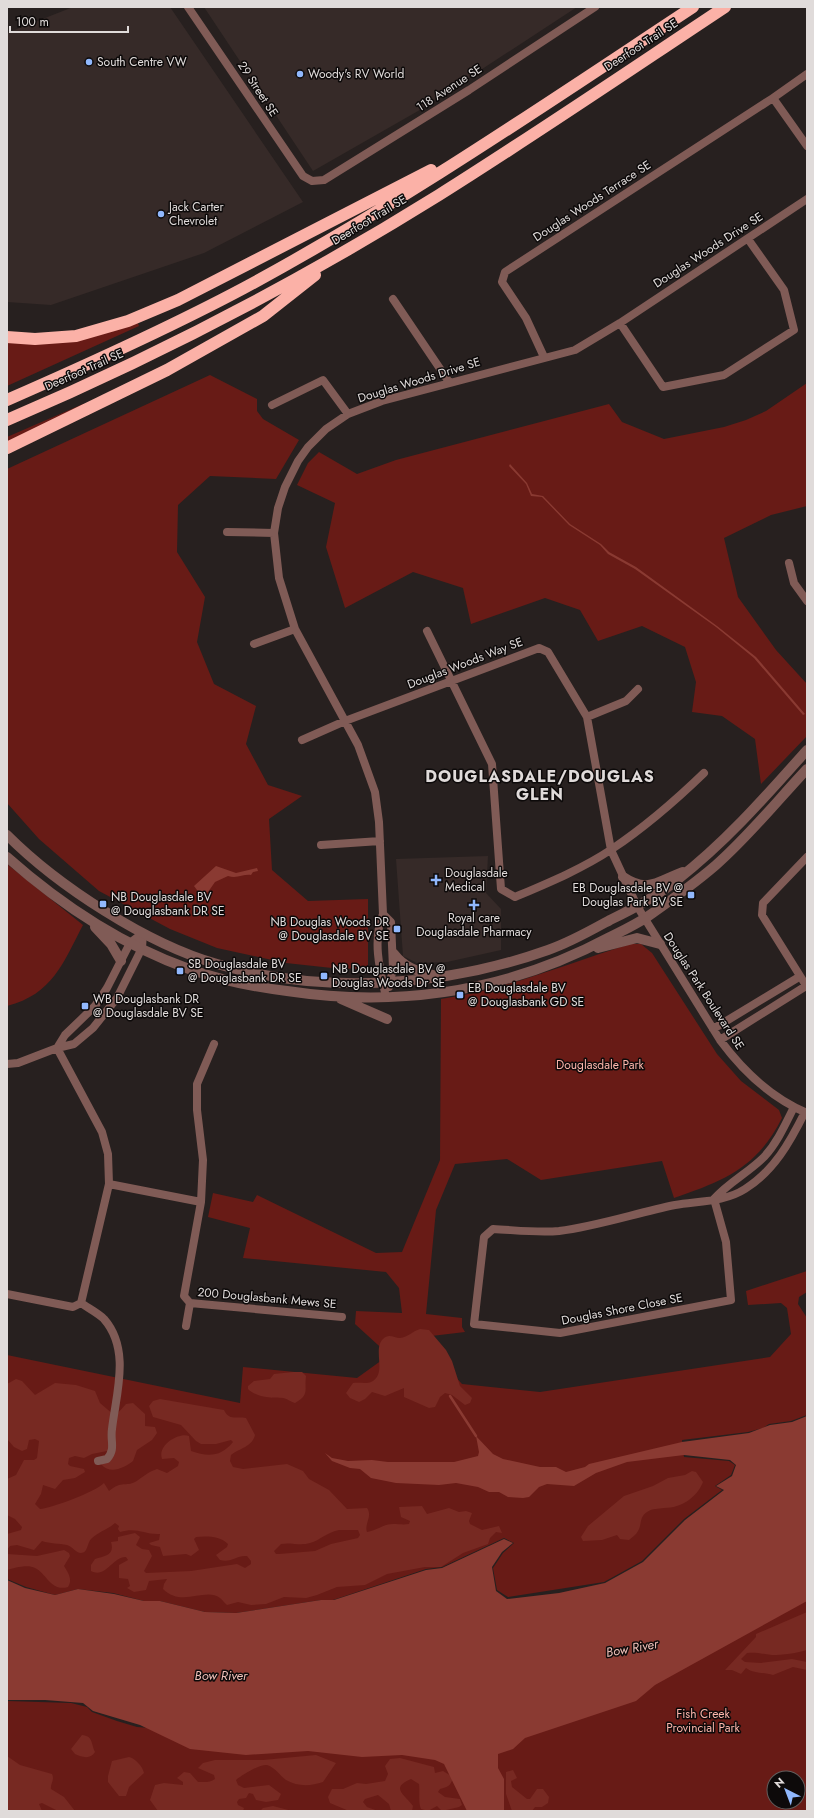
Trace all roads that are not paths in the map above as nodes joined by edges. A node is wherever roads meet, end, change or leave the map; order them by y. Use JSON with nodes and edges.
{"nodes":[{"id":1,"x":188,"y":7,"type":"edge"},
{"id":2,"x":595,"y":7,"type":"edge"},
{"id":3,"x":693,"y":7,"type":"edge"},
{"id":4,"x":725,"y":7,"type":"edge"},
{"id":5,"x":807,"y":74,"type":"edge"},
{"id":6,"x":773,"y":98,"type":"junction"},
{"id":7,"x":501,"y":133,"type":"junction"},
{"id":8,"x":807,"y":146,"type":"edge"},
{"id":9,"x":312,"y":181,"type":"joint"},
{"id":10,"x":807,"y":199,"type":"edge"},
{"id":11,"x":748,"y":239,"type":"junction"},
{"id":12,"x":347,"y":250,"type":"junction"},
{"id":13,"x":393,"y":299,"type":"dead end"},
{"id":14,"x":620,"y":323,"type":"junction"},
{"id":15,"x":7,"y":337,"type":"edge"},
{"id":16,"x":544,"y":357,"type":"junction"},
{"id":17,"x":449,"y":382,"type":"junction"},
{"id":18,"x":7,"y":400,"type":"edge"},
{"id":19,"x":272,"y":405,"type":"dead end"},
{"id":20,"x":348,"y":414,"type":"junction"},
{"id":21,"x":7,"y":420,"type":"edge"},
{"id":22,"x":7,"y":448,"type":"edge"},
{"id":23,"x":227,"y":532,"type":"dead end"},
{"id":24,"x":274,"y":533,"type":"junction"},
{"id":25,"x":789,"y":563,"type":"dead end"},
{"id":26,"x":807,"y":601,"type":"edge"},
{"id":27,"x":295,"y":629,"type":"junction"},
{"id":28,"x":427,"y":630,"type":"dead end"},
{"id":29,"x":254,"y":644,"type":"dead end"},
{"id":30,"x":451,"y":681,"type":"junction"},
{"id":31,"x":638,"y":689,"type":"dead end"},
{"id":32,"x":587,"y":717,"type":"junction"},
{"id":33,"x":345,"y":721,"type":"junction"},
{"id":34,"x":302,"y":740,"type":"dead end"},
{"id":35,"x":807,"y":750,"type":"edge"},
{"id":36,"x":807,"y":769,"type":"edge"},
{"id":37,"x":704,"y":773,"type":"dead end"},
{"id":38,"x":7,"y":835,"type":"edge"},
{"id":39,"x":380,"y":840,"type":"junction"},
{"id":40,"x":321,"y":845,"type":"dead end"},
{"id":41,"x":611,"y":850,"type":"junction"},
{"id":42,"x":7,"y":857,"type":"edge"},
{"id":43,"x":807,"y":857,"type":"edge"},
{"id":44,"x":689,"y":870,"type":"junction"},
{"id":45,"x":623,"y":877,"type":"junction"},
{"id":46,"x":637,"y":906,"type":"junction"},
{"id":47,"x":383,"y":914,"type":"junction"},
{"id":48,"x":89,"y":919,"type":"junction"},
{"id":49,"x":644,"y":919,"type":"junction"},
{"id":50,"x":143,"y":933,"type":"junction"},
{"id":51,"x":130,"y":943,"type":"junction"},
{"id":52,"x":660,"y":944,"type":"junction"},
{"id":53,"x":142,"y":948,"type":"junction"},
{"id":54,"x":590,"y":948,"type":"junction"},
{"id":55,"x":394,"y":954,"type":"junction"},
{"id":56,"x":121,"y":961,"type":"junction"},
{"id":57,"x":439,"y":976,"type":"junction"},
{"id":58,"x":799,"y":977,"type":"junction"},
{"id":59,"x":386,"y":983,"type":"junction"},
{"id":60,"x":806,"y":987,"type":"edge"},
{"id":61,"x":336,"y":996,"type":"junction"},
{"id":62,"x":386,"y":997,"type":"junction"},
{"id":63,"x":387,"y":1019,"type":"dead end"},
{"id":64,"x":713,"y":1029,"type":"junction"},
{"id":65,"x":720,"y":1040,"type":"junction"},
{"id":66,"x":214,"y":1044,"type":"dead end"},
{"id":67,"x":57,"y":1048,"type":"junction"},
{"id":68,"x":7,"y":1064,"type":"edge"},
{"id":69,"x":794,"y":1107,"type":"junction"},
{"id":70,"x":806,"y":1112,"type":"edge"},
{"id":71,"x":109,"y":1184,"type":"junction"},
{"id":72,"x":714,"y":1199,"type":"junction"},
{"id":73,"x":201,"y":1202,"type":"junction"},
{"id":74,"x":7,"y":1294,"type":"edge"},
{"id":75,"x":81,"y":1303,"type":"junction"},
{"id":76,"x":190,"y":1303,"type":"junction"},
{"id":77,"x":342,"y":1316,"type":"dead end"},
{"id":78,"x":186,"y":1326,"type":"dead end"},
{"id":79,"x":98,"y":1461,"type":"dead end"}],
"edges":[{"from":1,"to":9,"type":"street","name":"29 Street SE"},
{"from":2,"to":9,"type":"street","name":"118 Avenue SE"},
{"from":3,"to":7,"type":"highway","name":"Deerfoot Trail SE"},
{"from":4,"to":12,"type":"highway","name":"Deerfoot Trail SE"},
{"from":5,"to":6,"type":"street","name":"Douglas Woods Terrace SE"},
{"from":6,"to":8,"type":"street"},
{"from":6,"to":16,"type":"street","name":"Douglas Woods Terrace SE"},
{"from":7,"to":15,"type":"highway"},
{"from":7,"to":18,"type":"highway","name":"Deerfoot Trail SE"},
{"from":10,"to":11,"type":"street","name":"Douglas Woods Drive SE"},
{"from":11,"to":14,"type":"street","name":"Douglas Woods Drive SE"},
{"from":11,"to":14,"type":"street"},
{"from":12,"to":21,"type":"highway","name":"Deerfoot Trail SE"},
{"from":12,"to":22,"type":"highway"},
{"from":13,"to":17,"type":"street"},
{"from":14,"to":16,"type":"street","name":"Douglas Woods Drive SE"},
{"from":16,"to":17,"type":"street","name":"Douglas Woods Drive SE"},
{"from":17,"to":20,"type":"street","name":"Douglas Woods Drive SE"},
{"from":19,"to":20,"type":"street"},
{"from":20,"to":24,"type":"street","name":"Douglas Woods Drive SE"},
{"from":23,"to":24,"type":"street"},
{"from":24,"to":27,"type":"street","name":"Douglas Woods Drive SE"},
{"from":25,"to":26,"type":"street"},
{"from":27,"to":29,"type":"street"},
{"from":27,"to":33,"type":"street","name":"Douglas Woods Drive SE"},
{"from":28,"to":30,"type":"street"},
{"from":30,"to":32,"type":"street","name":"Douglas Woods Way SE"},
{"from":30,"to":33,"type":"street","name":"Douglas Woods Way SE"},
{"from":30,"to":41,"type":"street"},
{"from":31,"to":32,"type":"street"},
{"from":32,"to":41,"type":"street","name":"Douglas Woods Way SE"},
{"from":33,"to":34,"type":"street","name":"Douglas Woods Way SE"},
{"from":33,"to":39,"type":"street","name":"Douglas Woods Drive SE"},
{"from":35,"to":44,"type":"street"},
{"from":36,"to":49,"type":"street"},
{"from":37,"to":41,"type":"street"},
{"from":38,"to":50,"type":"street"},
{"from":39,"to":40,"type":"street"},
{"from":39,"to":47,"type":"street","name":"Douglas Woods Drive SE"},
{"from":41,"to":45,"type":"street","name":"Douglas Woods Way SE"},
{"from":42,"to":48,"type":"street"},
{"from":43,"to":58,"type":"street"},
{"from":44,"to":45,"type":"street"},
{"from":44,"to":46,"type":"street"},
{"from":45,"to":46,"type":"street","name":"Douglas Woods Way SE"},
{"from":46,"to":49,"type":"street","name":"Douglas Woods Way SE"},
{"from":46,"to":57,"type":"street"},
{"from":47,"to":55,"type":"street","name":"Douglas Woods Drive SE"},
{"from":47,"to":59,"type":"street","name":"Douglas Woods Drive SE"},
{"from":48,"to":51,"type":"street"},
{"from":48,"to":56,"type":"street"},
{"from":49,"to":52,"type":"street","name":"Douglas Park Boulevard SE"},
{"from":49,"to":54,"type":"street"},
{"from":50,"to":51,"type":"street"},
{"from":50,"to":53,"type":"street"},
{"from":50,"to":59,"type":"street"},
{"from":51,"to":53,"type":"street"},
{"from":51,"to":56,"type":"street"},
{"from":52,"to":54,"type":"street"},
{"from":52,"to":64,"type":"street","name":"Douglas Park Boulevard SE"},
{"from":53,"to":61,"type":"street"},
{"from":53,"to":67,"type":"street"},
{"from":54,"to":62,"type":"street"},
{"from":55,"to":57,"type":"street"},
{"from":55,"to":59,"type":"street","name":"Douglas Woods Drive SE"},
{"from":56,"to":67,"type":"street"},
{"from":57,"to":59,"type":"street"},
{"from":58,"to":60,"type":"street"},
{"from":58,"to":64,"type":"street"},
{"from":59,"to":62,"type":"street","name":"Douglas Woods Drive SE"},
{"from":60,"to":65,"type":"street"},
{"from":61,"to":62,"type":"street"},
{"from":61,"to":63,"type":"street"},
{"from":64,"to":65,"type":"street","name":"Douglas Park Boulevard SE"},
{"from":65,"to":69,"type":"street","name":"Douglas Park Boulevard SE"},
{"from":66,"to":73,"type":"street"},
{"from":67,"to":68,"type":"street"},
{"from":67,"to":71,"type":"street"},
{"from":69,"to":70,"type":"street","name":"Douglas Park Boulevard SE"},
{"from":69,"to":72,"type":"street"},
{"from":70,"to":72,"type":"street","name":"Douglas Shore Close SE"},
{"from":71,"to":73,"type":"street"},
{"from":71,"to":75,"type":"street"},
{"from":72,"to":72,"type":"street","name":"Douglas Shore Close SE"},
{"from":73,"to":76,"type":"street","name":"200 Douglasbank Mews SE"},
{"from":74,"to":75,"type":"street"},
{"from":75,"to":79,"type":"street"},
{"from":76,"to":77,"type":"street","name":"200 Douglasbank Mews SE"},
{"from":76,"to":78,"type":"street","name":"200 Douglasbank Mews SE"}]}
